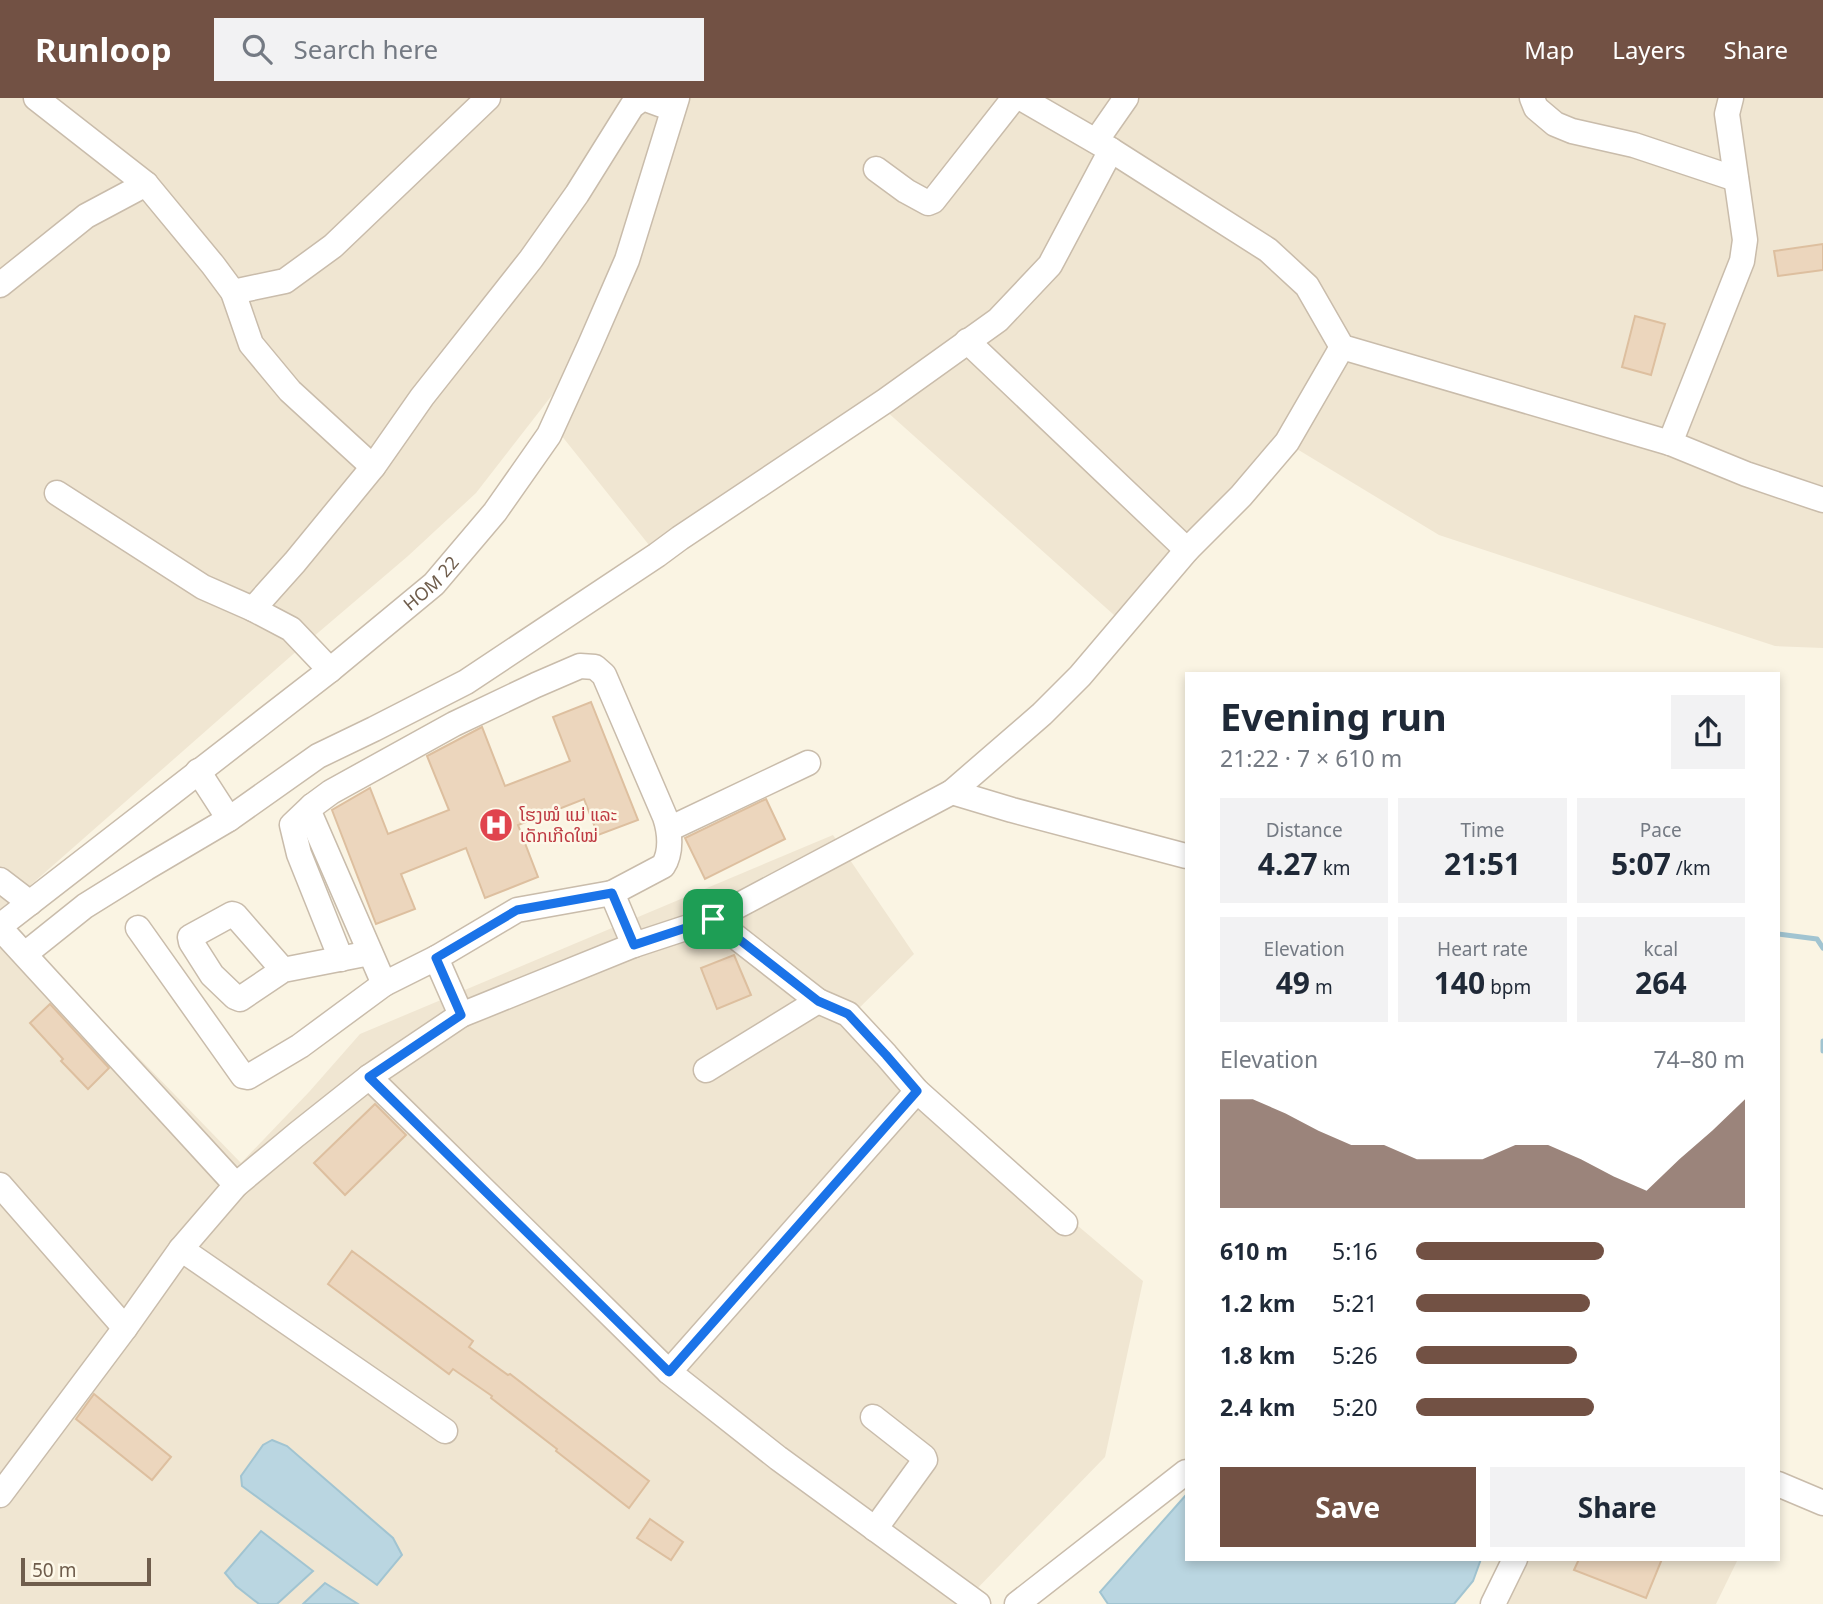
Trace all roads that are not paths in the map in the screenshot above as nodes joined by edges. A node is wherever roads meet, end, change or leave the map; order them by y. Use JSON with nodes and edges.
{"nodes":[{"id":1,"x":36,"y":98,"type":"edge"},
{"id":2,"x":488,"y":98,"type":"edge"},
{"id":3,"x":1014,"y":98,"type":"edge"},
{"id":4,"x":1021,"y":98,"type":"edge"},
{"id":5,"x":1126,"y":98,"type":"edge"},
{"id":6,"x":1532,"y":98,"type":"edge"},
{"id":7,"x":1731,"y":98,"type":"edge"},
{"id":8,"x":675,"y":104,"type":"edge"},
{"id":9,"x":1104,"y":146,"type":"junction"},
{"id":10,"x":876,"y":169,"type":"dead end"},
{"id":11,"x":1736,"y":179,"type":"junction"},
{"id":12,"x":146,"y":184,"type":"junction"},
{"id":13,"x":0,"y":285,"type":"edge"},
{"id":14,"x":233,"y":292,"type":"junction"},
{"id":15,"x":967,"y":341,"type":"junction"},
{"id":16,"x":1342,"y":346,"type":"junction"},
{"id":17,"x":1670,"y":443,"type":"junction"},
{"id":18,"x":373,"y":467,"type":"junction"},
{"id":19,"x":57,"y":493,"type":"dead end"},
{"id":20,"x":1823,"y":500,"type":"edge"},
{"id":21,"x":1187,"y":550,"type":"junction"},
{"id":22,"x":253,"y":609,"type":"junction"},
{"id":23,"x":330,"y":670,"type":"junction"},
{"id":24,"x":808,"y":762,"type":"dead end"},
{"id":25,"x":198,"y":771,"type":"junction"},
{"id":26,"x":952,"y":792,"type":"junction"},
{"id":27,"x":312,"y":806,"type":"junction"},
{"id":28,"x":229,"y":819,"type":"junction"},
{"id":29,"x":669,"y":829,"type":"junction"},
{"id":30,"x":1185,"y":856,"type":"edge"},
{"id":31,"x":0,"y":880,"type":"edge"},
{"id":32,"x":612,"y":893,"type":"junction"},
{"id":33,"x":30,"y":903,"type":"junction"},
{"id":34,"x":713,"y":919,"type":"junction"},
{"id":35,"x":0,"y":927,"type":"edge"},
{"id":36,"x":138,"y":928,"type":"dead end"},
{"id":37,"x":634,"y":945,"type":"junction"},
{"id":38,"x":370,"y":953,"type":"junction"},
{"id":39,"x":24,"y":954,"type":"junction"},
{"id":40,"x":436,"y":958,"type":"junction"},
{"id":41,"x":341,"y":959,"type":"junction"},
{"id":42,"x":283,"y":971,"type":"dead end"},
{"id":43,"x":384,"y":984,"type":"junction"},
{"id":44,"x":818,"y":1001,"type":"junction"},
{"id":45,"x":461,"y":1015,"type":"junction"},
{"id":46,"x":706,"y":1070,"type":"dead end"},
{"id":47,"x":369,"y":1077,"type":"junction"},
{"id":48,"x":917,"y":1091,"type":"junction"},
{"id":49,"x":0,"y":1185,"type":"edge"},
{"id":50,"x":236,"y":1185,"type":"junction"},
{"id":51,"x":1065,"y":1223,"type":"dead end"},
{"id":52,"x":181,"y":1249,"type":"junction"},
{"id":53,"x":125,"y":1328,"type":"junction"},
{"id":54,"x":669,"y":1372,"type":"junction"},
{"id":55,"x":873,"y":1417,"type":"dead end"},
{"id":56,"x":445,"y":1431,"type":"dead end"},
{"id":57,"x":1185,"y":1473,"type":"edge"},
{"id":58,"x":1780,"y":1485,"type":"edge"},
{"id":59,"x":0,"y":1495,"type":"edge"},
{"id":60,"x":1823,"y":1503,"type":"edge"},
{"id":61,"x":875,"y":1529,"type":"junction"},
{"id":62,"x":1514,"y":1561,"type":"edge"},
{"id":63,"x":978,"y":1604,"type":"edge"},
{"id":64,"x":1017,"y":1604,"type":"edge"},
{"id":65,"x":1493,"y":1604,"type":"edge"}],
"edges":[{"from":1,"to":12,"type":"street"},
{"from":2,"to":14,"type":"street"},
{"from":3,"to":10,"type":"street"},
{"from":4,"to":9,"type":"street"},
{"from":5,"to":9,"type":"street"},
{"from":6,"to":11,"type":"street"},
{"from":7,"to":11,"type":"street"},
{"from":8,"to":18,"type":"street"},
{"from":8,"to":23,"type":"street","name":"HOM 22"},
{"from":9,"to":15,"type":"street"},
{"from":9,"to":16,"type":"street"},
{"from":11,"to":17,"type":"street"},
{"from":12,"to":13,"type":"street"},
{"from":12,"to":14,"type":"street"},
{"from":14,"to":18,"type":"street"},
{"from":15,"to":21,"type":"street"},
{"from":15,"to":28,"type":"street"},
{"from":16,"to":17,"type":"street"},
{"from":16,"to":21,"type":"street"},
{"from":17,"to":20,"type":"street"},
{"from":18,"to":22,"type":"street"},
{"from":19,"to":22,"type":"street"},
{"from":21,"to":26,"type":"street"},
{"from":22,"to":23,"type":"street"},
{"from":23,"to":25,"type":"street","name":"HOM 22"},
{"from":24,"to":29,"type":"street"},
{"from":25,"to":28,"type":"street"},
{"from":25,"to":33,"type":"street","name":"HOM 22"},
{"from":26,"to":30,"type":"street"},
{"from":26,"to":34,"type":"street"},
{"from":27,"to":29,"type":"street"},
{"from":27,"to":38,"type":"street"},
{"from":27,"to":41,"type":"street"},
{"from":28,"to":39,"type":"street"},
{"from":29,"to":32,"type":"street"},
{"from":31,"to":33,"type":"street"},
{"from":32,"to":37,"type":"street"},
{"from":32,"to":40,"type":"street"},
{"from":33,"to":35,"type":"street","name":"HOM 22"},
{"from":34,"to":37,"type":"street"},
{"from":34,"to":44,"type":"street"},
{"from":35,"to":39,"type":"street"},
{"from":36,"to":43,"type":"street"},
{"from":37,"to":45,"type":"street"},
{"from":38,"to":41,"type":"street"},
{"from":38,"to":43,"type":"street"},
{"from":39,"to":50,"type":"street"},
{"from":40,"to":43,"type":"street"},
{"from":40,"to":45,"type":"street"},
{"from":41,"to":42,"type":"street"},
{"from":44,"to":46,"type":"street"},
{"from":44,"to":48,"type":"street"},
{"from":45,"to":47,"type":"street"},
{"from":47,"to":50,"type":"street"},
{"from":47,"to":54,"type":"street"},
{"from":48,"to":51,"type":"street"},
{"from":48,"to":54,"type":"street"},
{"from":49,"to":53,"type":"street"},
{"from":50,"to":52,"type":"street"},
{"from":52,"to":53,"type":"street"},
{"from":52,"to":56,"type":"street"},
{"from":53,"to":59,"type":"street"},
{"from":54,"to":61,"type":"street"},
{"from":55,"to":61,"type":"street"},
{"from":57,"to":64,"type":"street"},
{"from":58,"to":60,"type":"street"},
{"from":61,"to":63,"type":"street"},
{"from":62,"to":65,"type":"street"}]}
